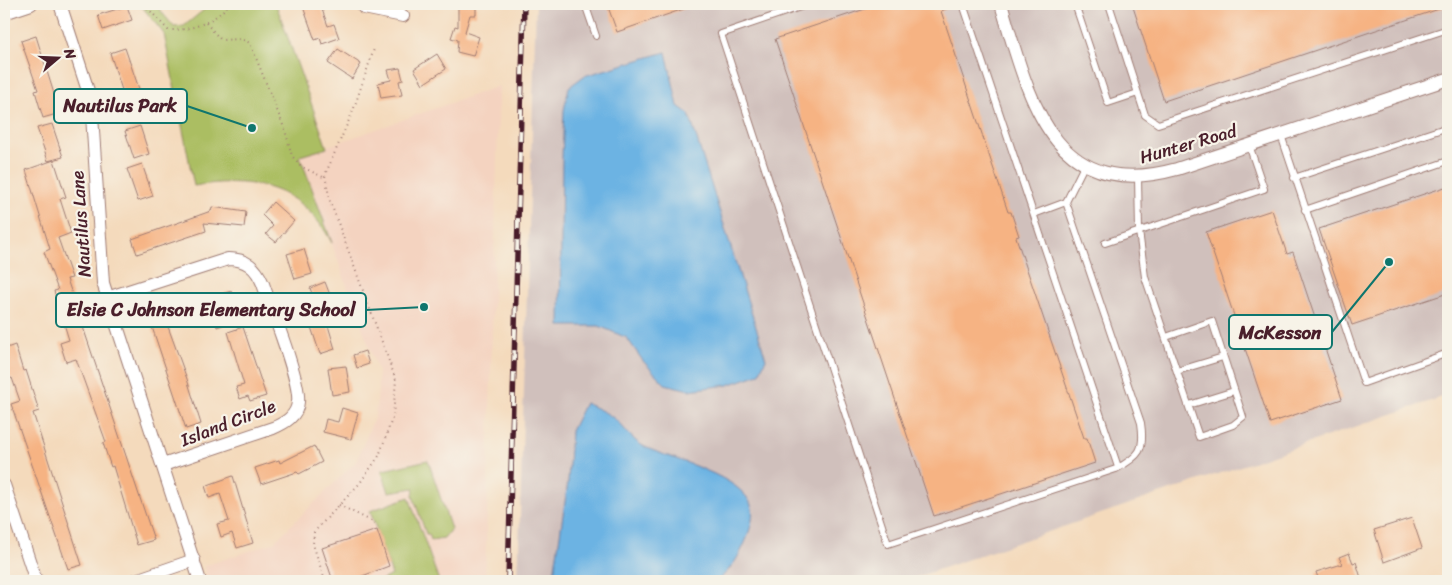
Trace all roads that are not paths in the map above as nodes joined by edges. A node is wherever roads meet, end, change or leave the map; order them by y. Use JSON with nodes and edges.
{"nodes":[{"id":1,"x":31,"y":4,"type":"edge"},
{"id":2,"x":60,"y":4,"type":"edge"},
{"id":3,"x":362,"y":4,"type":"edge"},
{"id":4,"x":585,"y":4,"type":"edge"},
{"id":5,"x":808,"y":4,"type":"edge"},
{"id":6,"x":963,"y":4,"type":"edge"},
{"id":7,"x":1001,"y":4,"type":"edge"},
{"id":8,"x":1075,"y":4,"type":"edge"},
{"id":9,"x":1109,"y":4,"type":"edge"},
{"id":10,"x":4,"y":13,"type":"edge"},
{"id":11,"x":403,"y":16,"type":"dead end"},
{"id":12,"x":1448,"y":29,"type":"edge"},
{"id":13,"x":596,"y":36,"type":"dead end"},
{"id":14,"x":1448,"y":79,"type":"edge"},
{"id":15,"x":1138,"y":93,"type":"junction"},
{"id":16,"x":1448,"y":127,"type":"edge"},
{"id":17,"x":1281,"y":135,"type":"junction"},
{"id":18,"x":1249,"y":145,"type":"junction"},
{"id":19,"x":1448,"y":161,"type":"edge"},
{"id":20,"x":1085,"y":164,"type":"junction"},
{"id":21,"x":1138,"y":177,"type":"junction"},
{"id":22,"x":1294,"y":178,"type":"junction"},
{"id":23,"x":1066,"y":202,"type":"junction"},
{"id":24,"x":1305,"y":210,"type":"junction"},
{"id":25,"x":1034,"y":214,"type":"junction"},
{"id":26,"x":1139,"y":231,"type":"junction"},
{"id":27,"x":1105,"y":242,"type":"dead end"},
{"id":28,"x":107,"y":298,"type":"junction"},
{"id":29,"x":1166,"y":337,"type":"junction"},
{"id":30,"x":1448,"y":353,"type":"edge"},
{"id":31,"x":1223,"y":357,"type":"junction"},
{"id":32,"x":1177,"y":371,"type":"junction"},
{"id":33,"x":1234,"y":390,"type":"junction"},
{"id":34,"x":1189,"y":405,"type":"junction"},
{"id":35,"x":163,"y":465,"type":"junction"},
{"id":36,"x":1118,"y":467,"type":"junction"},
{"id":37,"x":4,"y":485,"type":"edge"},
{"id":38,"x":194,"y":560,"type":"junction"},
{"id":39,"x":36,"y":581,"type":"edge"},
{"id":40,"x":133,"y":581,"type":"edge"},
{"id":41,"x":200,"y":581,"type":"edge"}],
"edges":[{"from":1,"to":10,"type":"street"},
{"from":2,"to":28,"type":"street","name":"Nautilus Lane"},
{"from":3,"to":11,"type":"street"},
{"from":4,"to":13,"type":"lane"},
{"from":5,"to":36,"type":"lane"},
{"from":6,"to":25,"type":"lane"},
{"from":7,"to":20,"type":"street","name":"Hunter Road"},
{"from":8,"to":15,"type":"lane"},
{"from":9,"to":15,"type":"lane"},
{"from":12,"to":15,"type":"lane"},
{"from":14,"to":17,"type":"street","name":"Hunter Road"},
{"from":16,"to":22,"type":"lane"},
{"from":17,"to":18,"type":"street","name":"Hunter Road"},
{"from":17,"to":22,"type":"lane"},
{"from":18,"to":21,"type":"street","name":"Hunter Road"},
{"from":18,"to":26,"type":"lane"},
{"from":19,"to":24,"type":"lane"},
{"from":20,"to":21,"type":"street","name":"Hunter Road"},
{"from":20,"to":23,"type":"lane"},
{"from":21,"to":26,"type":"lane"},
{"from":22,"to":24,"type":"lane"},
{"from":23,"to":25,"type":"lane"},
{"from":23,"to":36,"type":"lane"},
{"from":24,"to":30,"type":"lane"},
{"from":25,"to":36,"type":"lane"},
{"from":26,"to":27,"type":"lane"},
{"from":26,"to":29,"type":"lane"},
{"from":28,"to":35,"type":"street","name":"Nautilus Lane"},
{"from":28,"to":35,"type":"street","name":"Island Circle"},
{"from":29,"to":31,"type":"lane"},
{"from":29,"to":32,"type":"lane"},
{"from":31,"to":32,"type":"lane"},
{"from":31,"to":33,"type":"lane"},
{"from":32,"to":34,"type":"lane"},
{"from":33,"to":34,"type":"lane"},
{"from":33,"to":34,"type":"lane"},
{"from":35,"to":38,"type":"street","name":"Nautilus Lane"},
{"from":37,"to":39,"type":"street"},
{"from":38,"to":40,"type":"street"},
{"from":38,"to":41,"type":"street","name":"Nautilus Lane"}]}
